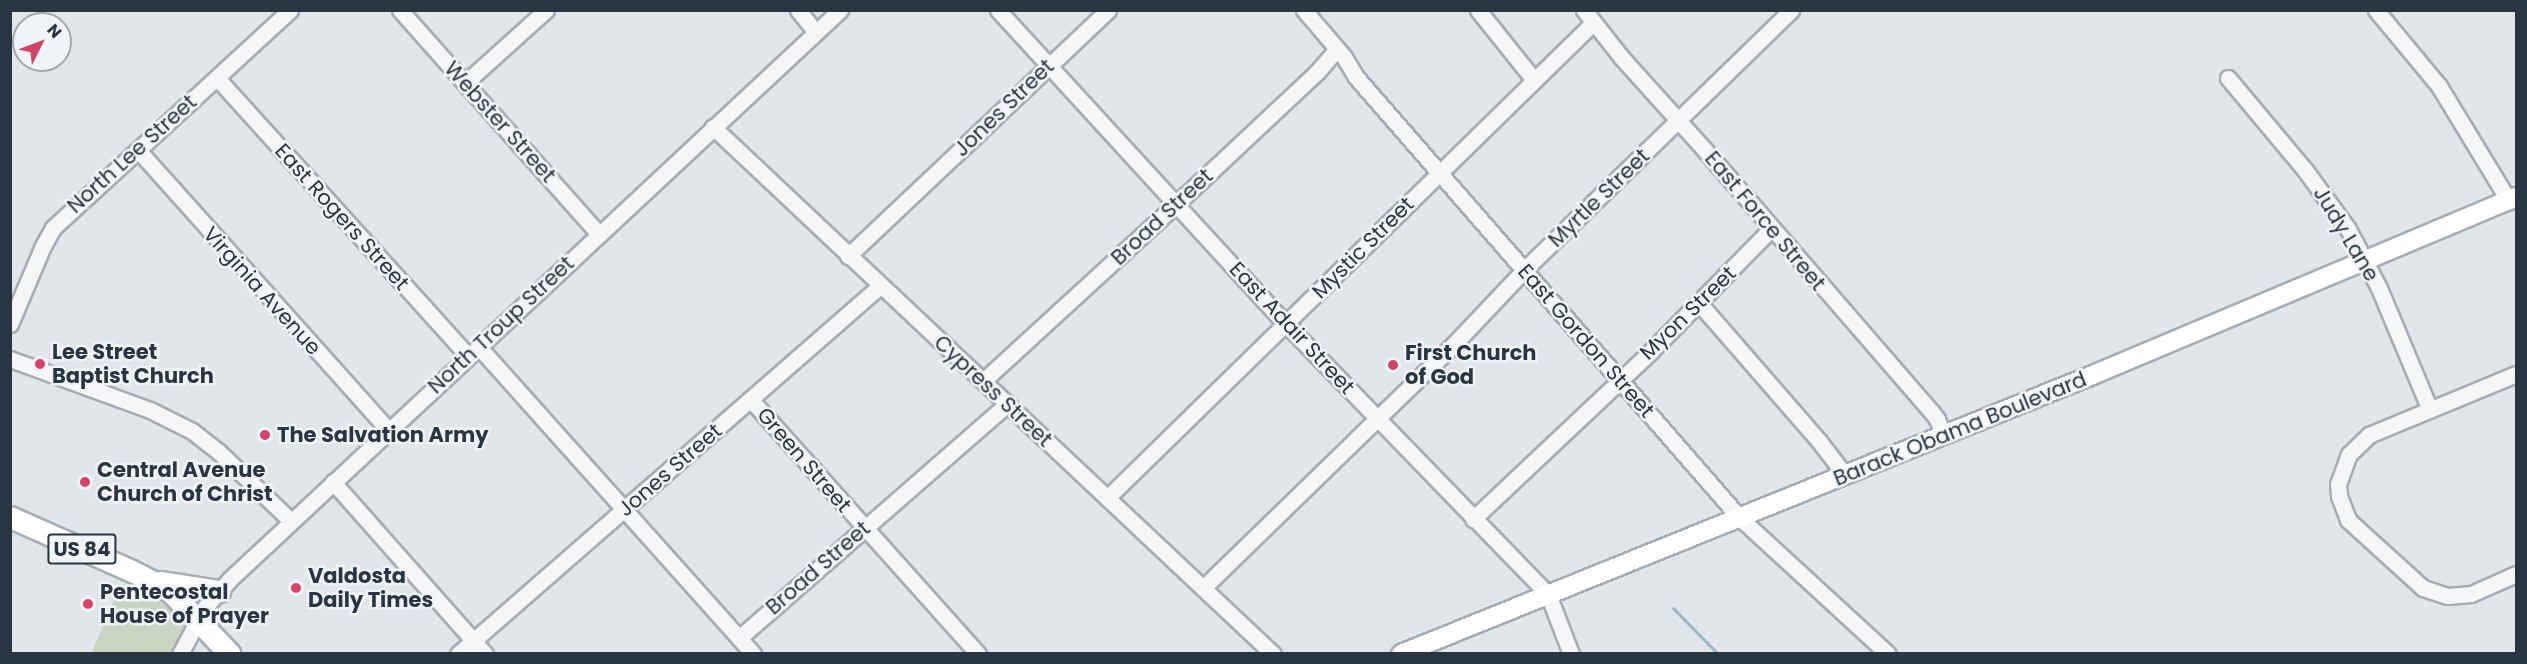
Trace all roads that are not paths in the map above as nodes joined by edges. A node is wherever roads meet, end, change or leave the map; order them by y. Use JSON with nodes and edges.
{"nodes":[{"id":1,"x":290,"y":10,"type":"edge"},
{"id":2,"x":400,"y":10,"type":"edge"},
{"id":3,"x":546,"y":10,"type":"edge"},
{"id":4,"x":798,"y":10,"type":"edge"},
{"id":5,"x":840,"y":10,"type":"edge"},
{"id":6,"x":998,"y":10,"type":"edge"},
{"id":7,"x":1108,"y":10,"type":"edge"},
{"id":8,"x":1304,"y":10,"type":"edge"},
{"id":9,"x":1478,"y":10,"type":"edge"},
{"id":10,"x":1584,"y":10,"type":"edge"},
{"id":11,"x":1791,"y":10,"type":"edge"},
{"id":12,"x":2376,"y":10,"type":"edge"},
{"id":13,"x":1593,"y":23,"type":"junction"},
{"id":14,"x":816,"y":32,"type":"junction"},
{"id":15,"x":1337,"y":49,"type":"junction"},
{"id":16,"x":1048,"y":66,"type":"junction"},
{"id":17,"x":217,"y":78,"type":"junction"},
{"id":18,"x":2228,"y":78,"type":"dead end"},
{"id":19,"x":1534,"y":80,"type":"junction"},
{"id":20,"x":465,"y":83,"type":"junction"},
{"id":21,"x":1678,"y":120,"type":"junction"},
{"id":22,"x":713,"y":127,"type":"junction"},
{"id":23,"x":138,"y":150,"type":"junction"},
{"id":24,"x":1439,"y":172,"type":"junction"},
{"id":25,"x":2513,"y":199,"type":"edge"},
{"id":26,"x":1176,"y":204,"type":"junction"},
{"id":27,"x":1771,"y":229,"type":"junction"},
{"id":28,"x":599,"y":234,"type":"junction"},
{"id":29,"x":848,"y":256,"type":"junction"},
{"id":30,"x":2364,"y":261,"type":"junction"},
{"id":31,"x":1524,"y":270,"type":"junction"},
{"id":32,"x":880,"y":286,"type":"junction"},
{"id":33,"x":1699,"y":303,"type":"junction"},
{"id":34,"x":10,"y":324,"type":"edge"},
{"id":35,"x":1286,"y":324,"type":"junction"},
{"id":36,"x":473,"y":351,"type":"junction"},
{"id":37,"x":10,"y":359,"type":"edge"},
{"id":38,"x":2517,"y":375,"type":"edge"},
{"id":39,"x":1620,"y":379,"type":"junction"},
{"id":40,"x":983,"y":381,"type":"junction"},
{"id":41,"x":751,"y":400,"type":"junction"},
{"id":42,"x":1007,"y":404,"type":"junction"},
{"id":43,"x":2430,"y":410,"type":"junction"},
{"id":44,"x":1378,"y":418,"type":"junction"},
{"id":45,"x":388,"y":430,"type":"junction"},
{"id":46,"x":1943,"y":434,"type":"junction"},
{"id":47,"x":1845,"y":475,"type":"junction"},
{"id":48,"x":333,"y":482,"type":"junction"},
{"id":49,"x":1107,"y":498,"type":"junction"},
{"id":50,"x":625,"y":510,"type":"junction"},
{"id":51,"x":10,"y":517,"type":"edge"},
{"id":52,"x":1739,"y":517,"type":"junction"},
{"id":53,"x":1473,"y":519,"type":"junction"},
{"id":54,"x":291,"y":521,"type":"junction"},
{"id":55,"x":864,"y":528,"type":"junction"},
{"id":56,"x":2517,"y":574,"type":"edge"},
{"id":57,"x":153,"y":581,"type":"junction"},
{"id":58,"x":1203,"y":588,"type":"junction"},
{"id":59,"x":219,"y":591,"type":"junction"},
{"id":60,"x":1548,"y":594,"type":"junction"},
{"id":61,"x":198,"y":619,"type":"junction"},
{"id":62,"x":739,"y":638,"type":"junction"},
{"id":63,"x":473,"y":641,"type":"junction"},
{"id":64,"x":180,"y":654,"type":"edge"},
{"id":65,"x":230,"y":654,"type":"edge"},
{"id":66,"x":458,"y":654,"type":"edge"},
{"id":67,"x":485,"y":654,"type":"edge"},
{"id":68,"x":753,"y":654,"type":"edge"},
{"id":69,"x":978,"y":654,"type":"edge"},
{"id":70,"x":1273,"y":654,"type":"edge"},
{"id":71,"x":1401,"y":654,"type":"edge"},
{"id":72,"x":1571,"y":654,"type":"edge"},
{"id":73,"x":1888,"y":654,"type":"edge"}],
"edges":[{"from":1,"to":17,"type":"street","name":"North Lee Street"},
{"from":2,"to":20,"type":"street","name":"Webster Street"},
{"from":3,"to":20,"type":"street"},
{"from":4,"to":14,"type":"street"},
{"from":5,"to":14,"type":"street","name":"North Troup Street"},
{"from":6,"to":16,"type":"street","name":"East Adair Street"},
{"from":7,"to":16,"type":"street","name":"Jones Street"},
{"from":8,"to":15,"type":"street","name":"East Gordon Street"},
{"from":9,"to":19,"type":"street"},
{"from":10,"to":13,"type":"street","name":"East Force Street"},
{"from":11,"to":21,"type":"street","name":"Myrtle Street"},
{"from":12,"to":25,"type":"street"},
{"from":13,"to":19,"type":"street","name":"Mystic Street"},
{"from":13,"to":21,"type":"street","name":"East Force Street"},
{"from":14,"to":22,"type":"street","name":"North Troup Street"},
{"from":15,"to":24,"type":"street","name":"East Gordon Street"},
{"from":15,"to":26,"type":"street","name":"Broad Street"},
{"from":16,"to":26,"type":"street","name":"East Adair Street"},
{"from":16,"to":29,"type":"street","name":"Jones Street"},
{"from":17,"to":23,"type":"street","name":"North Lee Street"},
{"from":17,"to":36,"type":"street","name":"East Rogers Street"},
{"from":18,"to":30,"type":"street","name":"Judy Lane"},
{"from":19,"to":24,"type":"street","name":"Mystic Street"},
{"from":20,"to":28,"type":"street","name":"Webster Street"},
{"from":21,"to":27,"type":"street","name":"East Force Street"},
{"from":21,"to":31,"type":"street","name":"Myrtle Street"},
{"from":22,"to":28,"type":"street","name":"North Troup Street"},
{"from":22,"to":29,"type":"street","name":"Cypress Street"},
{"from":23,"to":34,"type":"street","name":"North Lee Street"},
{"from":23,"to":45,"type":"street","name":"Virginia Avenue"},
{"from":24,"to":31,"type":"street","name":"East Gordon Street"},
{"from":24,"to":35,"type":"street","name":"Mystic Street"},
{"from":25,"to":30,"type":"main road","name":"Barack Obama Boulevard"},
{"from":26,"to":35,"type":"street","name":"East Adair Street"},
{"from":26,"to":40,"type":"street","name":"Broad Street"},
{"from":27,"to":33,"type":"street","name":"Myon Street"},
{"from":27,"to":46,"type":"street","name":"East Force Street"},
{"from":28,"to":36,"type":"street","name":"North Troup Street"},
{"from":29,"to":32,"type":"street","name":"Cypress Street"},
{"from":30,"to":43,"type":"street","name":"Judy Lane"},
{"from":30,"to":46,"type":"main road","name":"Barack Obama Boulevard"},
{"from":31,"to":39,"type":"street","name":"East Gordon Street"},
{"from":31,"to":44,"type":"street","name":"Myrtle Street"},
{"from":32,"to":40,"type":"street","name":"Cypress Street"},
{"from":32,"to":41,"type":"street","name":"Jones Street"},
{"from":33,"to":39,"type":"street","name":"Myon Street"},
{"from":33,"to":47,"type":"street"},
{"from":35,"to":44,"type":"street","name":"East Adair Street"},
{"from":35,"to":49,"type":"street","name":"Mystic Street"},
{"from":36,"to":45,"type":"street","name":"North Troup Street"},
{"from":36,"to":50,"type":"street","name":"East Rogers Street"},
{"from":37,"to":54,"type":"street"},
{"from":38,"to":43,"type":"street"},
{"from":39,"to":52,"type":"street","name":"East Gordon Street"},
{"from":39,"to":53,"type":"street","name":"Myon Street"},
{"from":40,"to":42,"type":"street","name":"Cypress Street"},
{"from":41,"to":50,"type":"street","name":"Jones Street"},
{"from":41,"to":55,"type":"street","name":"Green Street"},
{"from":42,"to":49,"type":"street","name":"Cypress Street"},
{"from":42,"to":55,"type":"street","name":"Broad Street"},
{"from":43,"to":56,"type":"street"},
{"from":44,"to":53,"type":"street","name":"East Adair Street"},
{"from":44,"to":58,"type":"street","name":"Myrtle Street"},
{"from":45,"to":48,"type":"street","name":"North Troup Street"},
{"from":46,"to":47,"type":"main road","name":"Barack Obama Boulevard"},
{"from":47,"to":52,"type":"main road","name":"Barack Obama Boulevard"},
{"from":48,"to":54,"type":"street","name":"North Troup Street"},
{"from":48,"to":63,"type":"street"},
{"from":49,"to":58,"type":"street","name":"Cypress Street"},
{"from":50,"to":62,"type":"street","name":"East Rogers Street"},
{"from":50,"to":63,"type":"street","name":"Jones Street"},
{"from":51,"to":57,"type":"highway","number":"US 84"},
{"from":52,"to":60,"type":"main road","name":"Barack Obama Boulevard"},
{"from":52,"to":73,"type":"street","name":"East Gordon Street"},
{"from":53,"to":60,"type":"street","name":"East Adair Street"},
{"from":54,"to":59,"type":"street","name":"North Troup Street"},
{"from":55,"to":62,"type":"street","name":"Broad Street"},
{"from":55,"to":69,"type":"street","name":"Green Street"},
{"from":57,"to":59,"type":"highway"},
{"from":57,"to":61,"type":"highway","number":"US 84"},
{"from":58,"to":70,"type":"street","name":"Cypress Street"},
{"from":59,"to":61,"type":"street","name":"North Troup Street"},
{"from":60,"to":71,"type":"main road","name":"Barack Obama Boulevard"},
{"from":60,"to":72,"type":"street","name":"East Adair Street"},
{"from":61,"to":64,"type":"street","name":"North Troup Street"},
{"from":61,"to":65,"type":"highway","number":"US 84"},
{"from":62,"to":68,"type":"street","name":"East Rogers Street"},
{"from":63,"to":66,"type":"street","name":"Jones Street"},
{"from":63,"to":67,"type":"street"}]}
